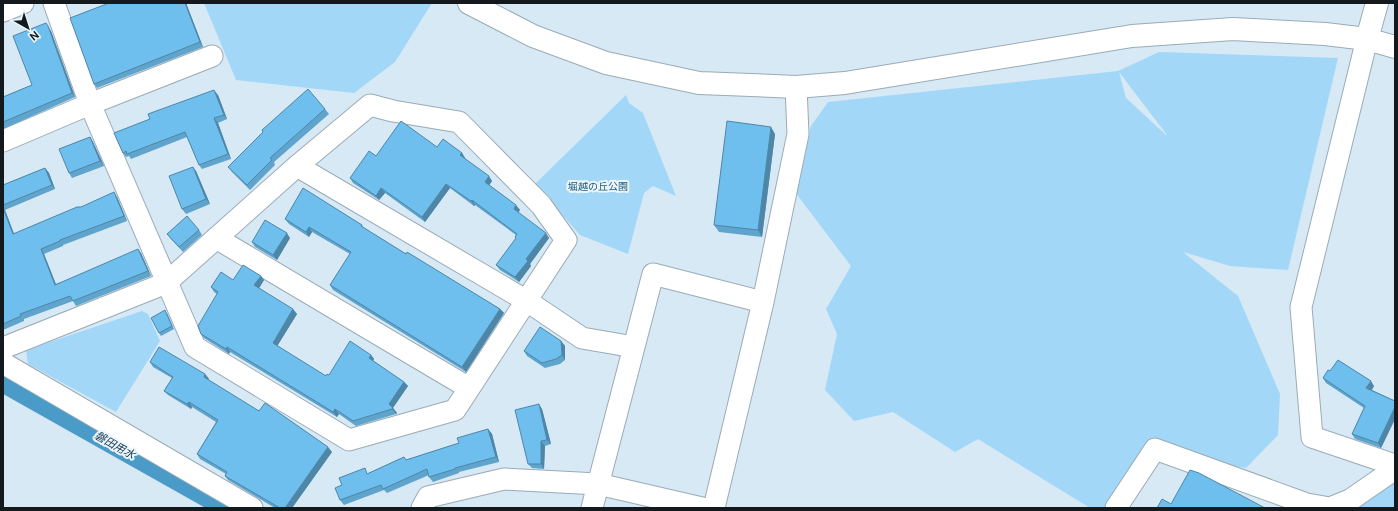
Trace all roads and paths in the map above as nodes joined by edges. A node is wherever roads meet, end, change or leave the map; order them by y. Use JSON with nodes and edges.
{"nodes":[{"id":1,"x":23,"y":3,"type":"edge"},
{"id":2,"x":54,"y":3,"type":"edge"},
{"id":3,"x":469,"y":3,"type":"edge"},
{"id":4,"x":1378,"y":3,"type":"edge"},
{"id":5,"x":3,"y":12,"type":"edge"},
{"id":6,"x":1367,"y":39,"type":"junction"},
{"id":7,"x":1395,"y":48,"type":"edge"},
{"id":8,"x":212,"y":56,"type":"dead end"},
{"id":9,"x":796,"y":87,"type":"junction"},
{"id":10,"x":90,"y":104,"type":"junction"},
{"id":11,"x":3,"y":141,"type":"edge"},
{"id":12,"x":297,"y":166,"type":"junction"},
{"id":13,"x":216,"y":238,"type":"junction"},
{"id":14,"x":166,"y":282,"type":"junction"},
{"id":15,"x":527,"y":301,"type":"junction"},
{"id":16,"x":763,"y":302,"type":"junction"},
{"id":17,"x":634,"y":347,"type":"junction"},
{"id":18,"x":3,"y":348,"type":"edge"},
{"id":19,"x":3,"y":363,"type":"edge"},
{"id":20,"x":469,"y":388,"type":"junction"},
{"id":21,"x":1395,"y":465,"type":"edge"},
{"id":22,"x":1395,"y":469,"type":"edge"},
{"id":23,"x":598,"y":484,"type":"junction"},
{"id":24,"x":252,"y":508,"type":"edge"},
{"id":25,"x":422,"y":508,"type":"edge"},
{"id":26,"x":592,"y":508,"type":"edge"},
{"id":27,"x":702,"y":508,"type":"edge"},
{"id":28,"x":714,"y":508,"type":"edge"},
{"id":29,"x":1116,"y":508,"type":"edge"}],
"edges":[{"from":1,"to":5,"type":"street"},
{"from":2,"to":10,"type":"street"},
{"from":3,"to":9,"type":"street"},
{"from":4,"to":6,"type":"street"},
{"from":6,"to":7,"type":"street"},
{"from":6,"to":9,"type":"street"},
{"from":6,"to":21,"type":"street"},
{"from":8,"to":10,"type":"street"},
{"from":9,"to":16,"type":"street"},
{"from":10,"to":11,"type":"street"},
{"from":10,"to":14,"type":"street"},
{"from":12,"to":13,"type":"street"},
{"from":12,"to":15,"type":"street"},
{"from":12,"to":15,"type":"street"},
{"from":13,"to":14,"type":"street"},
{"from":13,"to":20,"type":"street"},
{"from":14,"to":18,"type":"street"},
{"from":14,"to":20,"type":"street"},
{"from":15,"to":17,"type":"street"},
{"from":15,"to":20,"type":"street"},
{"from":16,"to":17,"type":"street"},
{"from":16,"to":28,"type":"street"},
{"from":17,"to":23,"type":"street"},
{"from":19,"to":24,"type":"street"},
{"from":22,"to":29,"type":"street"},
{"from":23,"to":25,"type":"street"},
{"from":23,"to":26,"type":"street"},
{"from":23,"to":27,"type":"street"}]}
